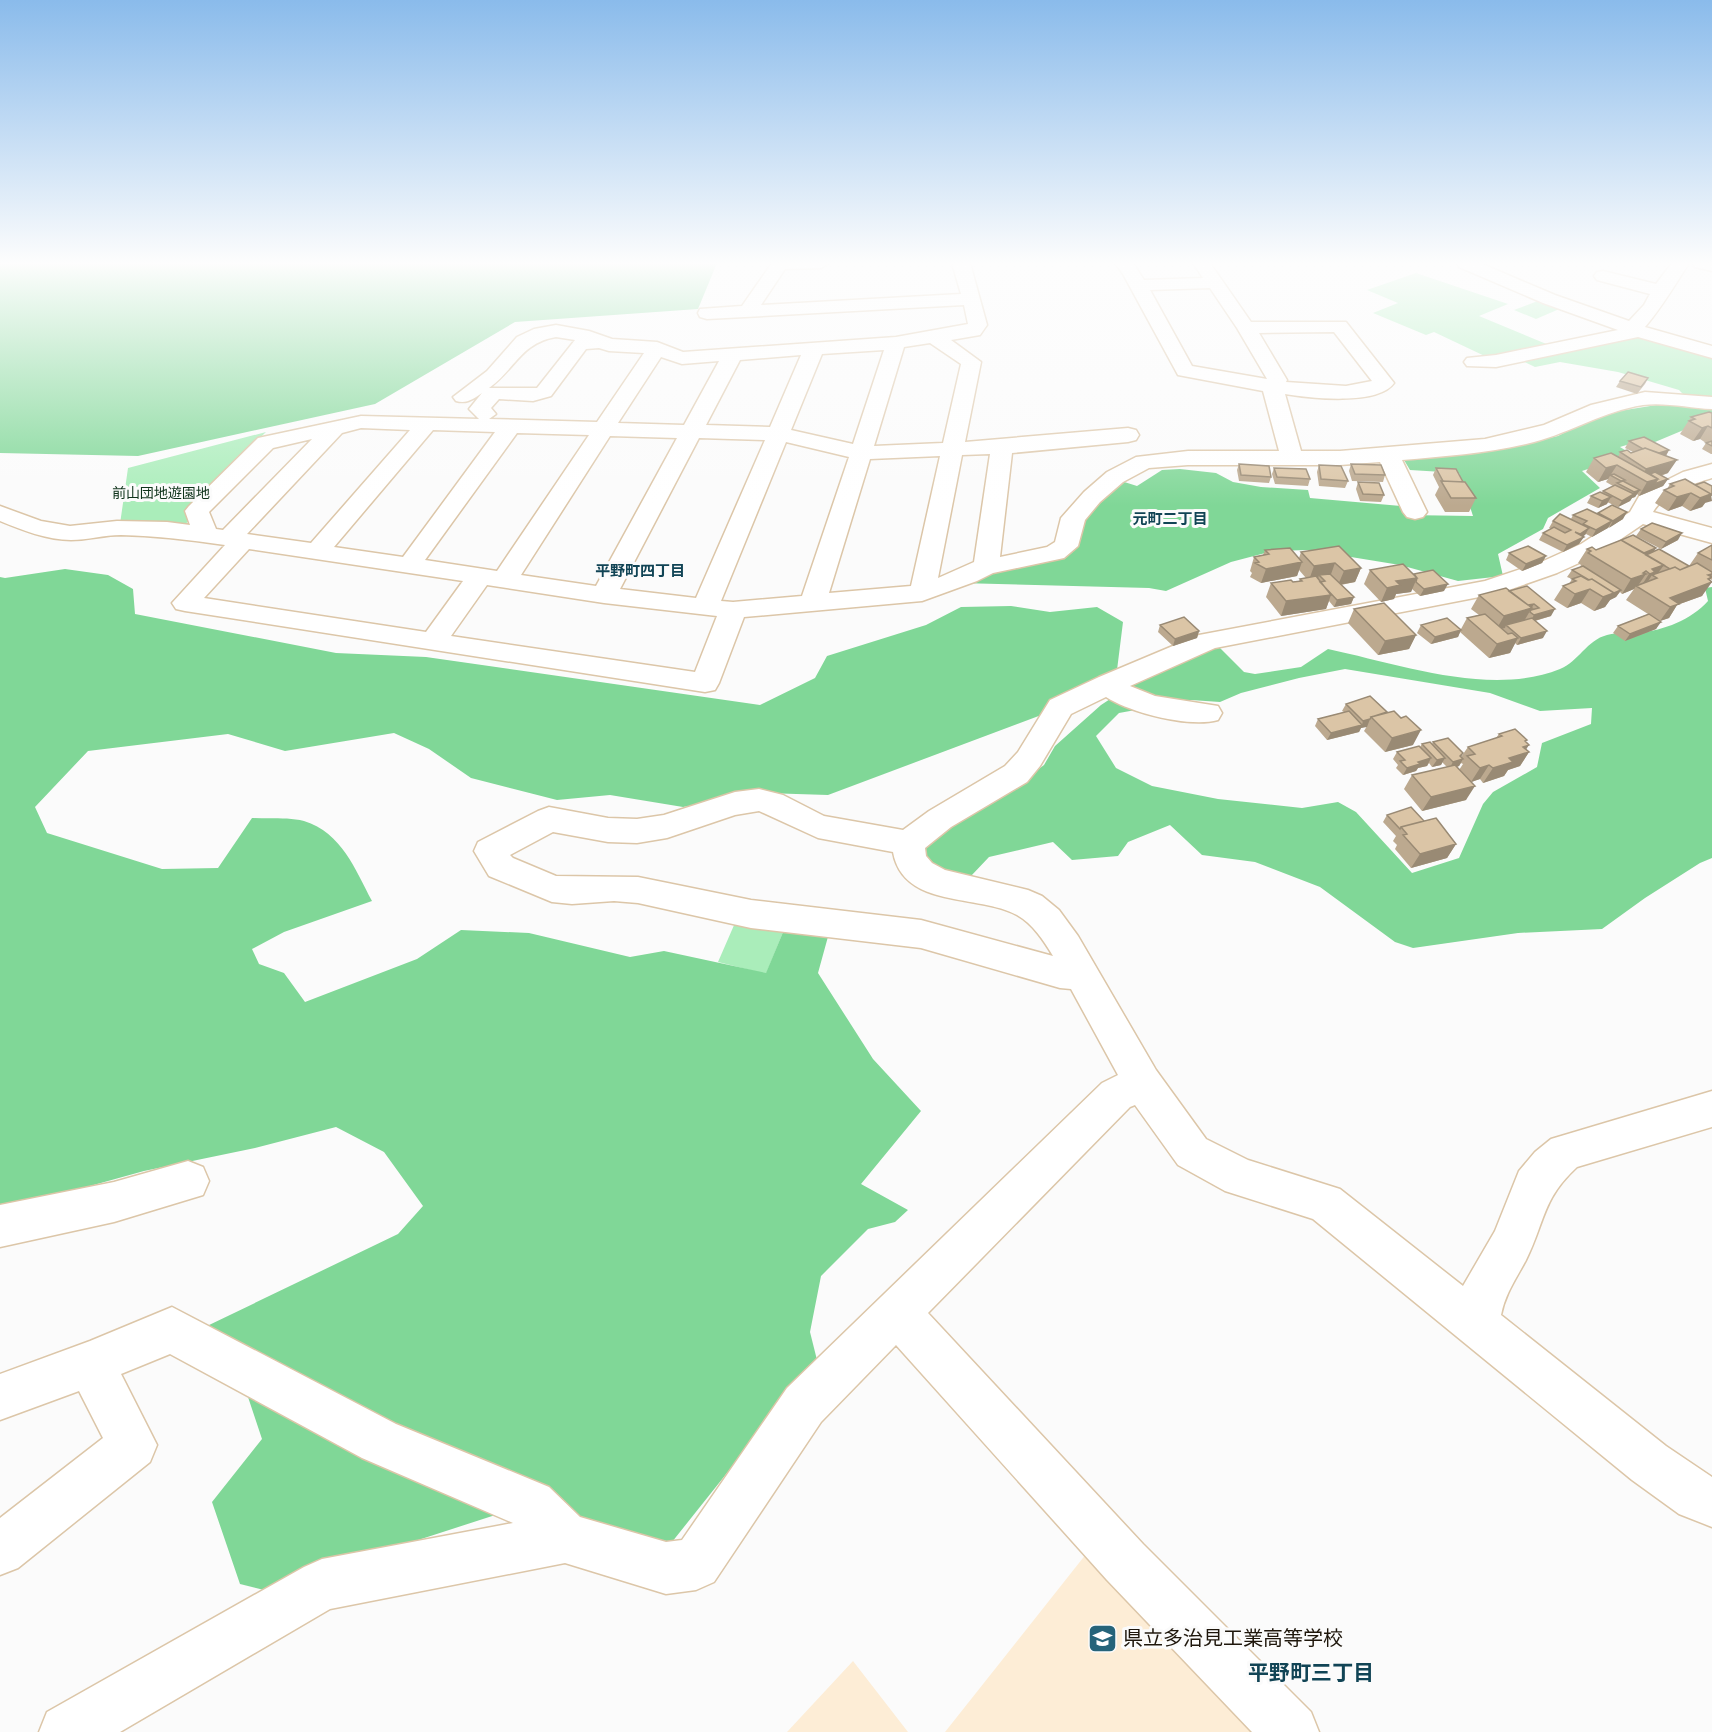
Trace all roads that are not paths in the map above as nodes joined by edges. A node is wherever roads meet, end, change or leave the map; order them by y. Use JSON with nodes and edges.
{"nodes":[{"id":1,"x":896,"y":343,"type":"edge"},
{"id":2,"x":522,"y":344,"type":"edge"},
{"id":3,"x":582,"y":344,"type":"edge"},
{"id":4,"x":617,"y":344,"type":"edge"},
{"id":5,"x":885,"y":344,"type":"edge"},
{"id":6,"x":942,"y":344,"type":"edge"},
{"id":7,"x":1170,"y":344,"type":"edge"},
{"id":8,"x":1255,"y":344,"type":"edge"},
{"id":9,"x":1353,"y":344,"type":"edge"},
{"id":10,"x":1578,"y":344,"type":"edge"},
{"id":11,"x":1683,"y":344,"type":"edge"},
{"id":12,"x":657,"y":348,"type":"junction"},
{"id":13,"x":814,"y":349,"type":"junction"},
{"id":14,"x":1712,"y":352,"type":"edge"},
{"id":15,"x":733,"y":354,"type":"junction"},
{"id":16,"x":1474,"y":362,"type":"dead end"},
{"id":17,"x":1272,"y":387,"type":"junction"},
{"id":18,"x":463,"y":398,"type":"dead end"},
{"id":19,"x":1712,"y":403,"type":"edge"},
{"id":20,"x":427,"y":424,"type":"junction"},
{"id":21,"x":510,"y":427,"type":"junction"},
{"id":22,"x":539,"y":427,"type":"junction"},
{"id":23,"x":334,"y":429,"type":"junction"},
{"id":24,"x":601,"y":430,"type":"junction"},
{"id":25,"x":692,"y":432,"type":"junction"},
{"id":26,"x":779,"y":434,"type":"junction"},
{"id":27,"x":1128,"y":435,"type":"dead end"},
{"id":28,"x":1002,"y":447,"type":"junction"},
{"id":29,"x":952,"y":451,"type":"junction"},
{"id":30,"x":861,"y":453,"type":"junction"},
{"id":31,"x":1388,"y":455,"type":"junction"},
{"id":32,"x":1291,"y":458,"type":"junction"},
{"id":33,"x":1712,"y":471,"type":"edge"},
{"id":34,"x":1415,"y":512,"type":"dead end"},
{"id":35,"x":0,"y":513,"type":"edge"},
{"id":36,"x":1639,"y":516,"type":"junction"},
{"id":37,"x":1712,"y":536,"type":"edge"},
{"id":38,"x":226,"y":539,"type":"junction"},
{"id":39,"x":316,"y":553,"type":"junction"},
{"id":40,"x":986,"y":566,"type":"junction"},
{"id":41,"x":408,"y":567,"type":"junction"},
{"id":42,"x":493,"y":578,"type":"junction"},
{"id":43,"x":922,"y":593,"type":"junction"},
{"id":44,"x":604,"y":595,"type":"junction"},
{"id":45,"x":813,"y":603,"type":"junction"},
{"id":46,"x":705,"y":607,"type":"junction"},
{"id":47,"x":733,"y":610,"type":"junction"},
{"id":48,"x":433,"y":642,"type":"junction"},
{"id":49,"x":1109,"y":684,"type":"junction"},
{"id":50,"x":1208,"y":713,"type":"dead end"},
{"id":51,"x":908,"y":844,"type":"junction"},
{"id":52,"x":1082,"y":975,"type":"junction"},
{"id":53,"x":1142,"y":1082,"type":"junction"},
{"id":54,"x":1712,"y":1108,"type":"edge"},
{"id":55,"x":188,"y":1181,"type":"dead end"},
{"id":56,"x":0,"y":1226,"type":"edge"},
{"id":57,"x":897,"y":1312,"type":"junction"},
{"id":58,"x":1476,"y":1326,"type":"junction"},
{"id":59,"x":90,"y":1364,"type":"junction"},
{"id":60,"x":0,"y":1396,"type":"edge"},
{"id":61,"x":1712,"y":1502,"type":"edge"},
{"id":62,"x":565,"y":1538,"type":"junction"},
{"id":63,"x":0,"y":1550,"type":"edge"},
{"id":64,"x":67,"y":1732,"type":"edge"},
{"id":65,"x":1291,"y":1732,"type":"edge"}],
"edges":[{"from":1,"to":30,"type":"street"},
{"from":2,"to":18,"type":"street"},
{"from":3,"to":22,"type":"street"},
{"from":4,"to":12,"type":"street"},
{"from":5,"to":13,"type":"street"},
{"from":6,"to":29,"type":"street"},
{"from":7,"to":17,"type":"street"},
{"from":8,"to":17,"type":"street"},
{"from":9,"to":17,"type":"street"},
{"from":10,"to":16,"type":"street"},
{"from":11,"to":14,"type":"street"},
{"from":12,"to":15,"type":"street"},
{"from":12,"to":24,"type":"street"},
{"from":13,"to":15,"type":"street"},
{"from":13,"to":26,"type":"street"},
{"from":15,"to":25,"type":"street"},
{"from":17,"to":32,"type":"street"},
{"from":19,"to":31,"type":"street"},
{"from":20,"to":21,"type":"street"},
{"from":20,"to":23,"type":"street"},
{"from":20,"to":39,"type":"street"},
{"from":21,"to":22,"type":"street"},
{"from":21,"to":41,"type":"street"},
{"from":22,"to":24,"type":"street"},
{"from":23,"to":38,"type":"street"},
{"from":23,"to":38,"type":"street"},
{"from":24,"to":25,"type":"street"},
{"from":24,"to":42,"type":"street"},
{"from":25,"to":26,"type":"street"},
{"from":25,"to":44,"type":"street"},
{"from":26,"to":30,"type":"street"},
{"from":26,"to":46,"type":"street"},
{"from":27,"to":28,"type":"street"},
{"from":28,"to":29,"type":"street"},
{"from":28,"to":40,"type":"street"},
{"from":29,"to":30,"type":"street"},
{"from":29,"to":43,"type":"street"},
{"from":30,"to":45,"type":"street"},
{"from":31,"to":32,"type":"street"},
{"from":31,"to":34,"type":"street"},
{"from":32,"to":40,"type":"street"},
{"from":33,"to":36,"type":"street"},
{"from":35,"to":38,"type":"street"},
{"from":36,"to":37,"type":"street"},
{"from":36,"to":49,"type":"street"},
{"from":38,"to":39,"type":"street"},
{"from":38,"to":48,"type":"street"},
{"from":39,"to":41,"type":"street"},
{"from":40,"to":43,"type":"street"},
{"from":41,"to":42,"type":"street"},
{"from":42,"to":44,"type":"street"},
{"from":42,"to":48,"type":"street"},
{"from":43,"to":45,"type":"street"},
{"from":44,"to":46,"type":"street"},
{"from":45,"to":47,"type":"street"},
{"from":46,"to":47,"type":"street"},
{"from":47,"to":48,"type":"street"},
{"from":49,"to":50,"type":"street"},
{"from":49,"to":51,"type":"street"},
{"from":51,"to":52,"type":"street"},
{"from":51,"to":52,"type":"street"},
{"from":52,"to":53,"type":"street"},
{"from":53,"to":57,"type":"street"},
{"from":53,"to":58,"type":"street"},
{"from":54,"to":58,"type":"street"},
{"from":55,"to":56,"type":"street"},
{"from":57,"to":62,"type":"street"},
{"from":57,"to":65,"type":"street"},
{"from":58,"to":61,"type":"street"},
{"from":59,"to":60,"type":"street"},
{"from":59,"to":62,"type":"street"},
{"from":59,"to":63,"type":"street"},
{"from":62,"to":64,"type":"street"}]}
